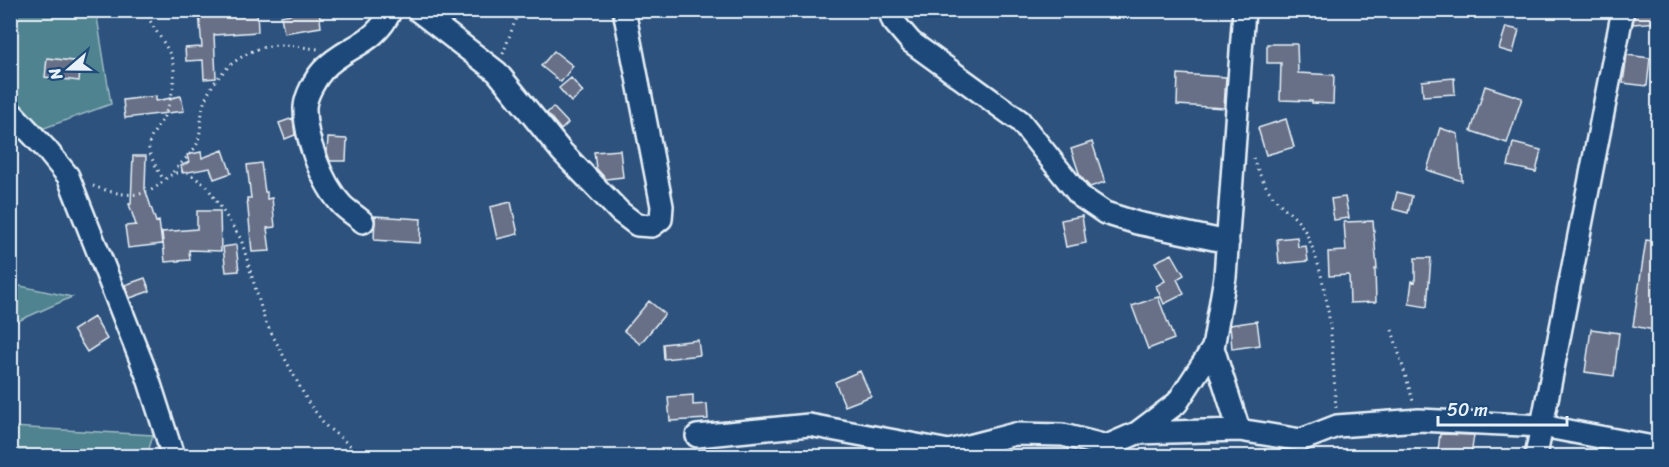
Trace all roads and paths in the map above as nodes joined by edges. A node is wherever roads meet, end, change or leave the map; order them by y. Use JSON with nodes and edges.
{"nodes":[{"id":1,"x":146,"y":10,"type":"edge"},
{"id":2,"x":391,"y":10,"type":"edge"},
{"id":3,"x":417,"y":10,"type":"edge"},
{"id":4,"x":519,"y":10,"type":"edge"},
{"id":5,"x":624,"y":10,"type":"edge"},
{"id":6,"x":889,"y":10,"type":"edge"},
{"id":7,"x":1244,"y":10,"type":"edge"},
{"id":8,"x":1623,"y":10,"type":"edge"},
{"id":9,"x":347,"y":53,"type":"junction"},
{"id":10,"x":496,"y":72,"type":"junction"},
{"id":11,"x":10,"y":111,"type":"edge"},
{"id":12,"x":1251,"y":152,"type":"dead end"},
{"id":13,"x":173,"y":173,"type":"junction"},
{"id":14,"x":68,"y":176,"type":"junction"},
{"id":15,"x":163,"y":179,"type":"junction"},
{"id":16,"x":363,"y":222,"type":"dead end"},
{"id":17,"x":1228,"y":242,"type":"junction"},
{"id":18,"x":1392,"y":330,"type":"dead end"},
{"id":19,"x":1213,"y":348,"type":"junction"},
{"id":20,"x":1419,"y":420,"type":"junction"},
{"id":21,"x":1336,"y":426,"type":"junction"},
{"id":22,"x":1542,"y":426,"type":"junction"},
{"id":23,"x":1239,"y":430,"type":"junction"},
{"id":24,"x":1137,"y":434,"type":"junction"},
{"id":25,"x":697,"y":436,"type":"dead end"},
{"id":26,"x":1300,"y":448,"type":"edge"},
{"id":27,"x":1659,"y":448,"type":"edge"},
{"id":28,"x":1105,"y":451,"type":"edge"},
{"id":29,"x":173,"y":456,"type":"edge"},
{"id":30,"x":363,"y":456,"type":"edge"},
{"id":31,"x":1536,"y":456,"type":"edge"}],
"edges":[{"from":1,"to":15,"type":"path"},
{"from":2,"to":9,"type":"street"},
{"from":3,"to":10,"type":"street"},
{"from":4,"to":10,"type":"path"},
{"from":5,"to":10,"type":"street"},
{"from":6,"to":17,"type":"street"},
{"from":7,"to":17,"type":"street"},
{"from":8,"to":22,"type":"street"},
{"from":9,"to":13,"type":"path"},
{"from":9,"to":16,"type":"street"},
{"from":11,"to":14,"type":"street"},
{"from":12,"to":21,"type":"path"},
{"from":13,"to":15,"type":"path"},
{"from":13,"to":30,"type":"path"},
{"from":14,"to":15,"type":"path"},
{"from":14,"to":29,"type":"street"},
{"from":17,"to":19,"type":"street"},
{"from":18,"to":20,"type":"path"},
{"from":19,"to":23,"type":"street"},
{"from":19,"to":24,"type":"street"},
{"from":20,"to":21,"type":"street"},
{"from":20,"to":22,"type":"street"},
{"from":21,"to":26,"type":"street"},
{"from":22,"to":27,"type":"street"},
{"from":22,"to":31,"type":"street"},
{"from":23,"to":24,"type":"street"},
{"from":23,"to":26,"type":"street"},
{"from":24,"to":28,"type":"street"},
{"from":25,"to":28,"type":"street"}]}
